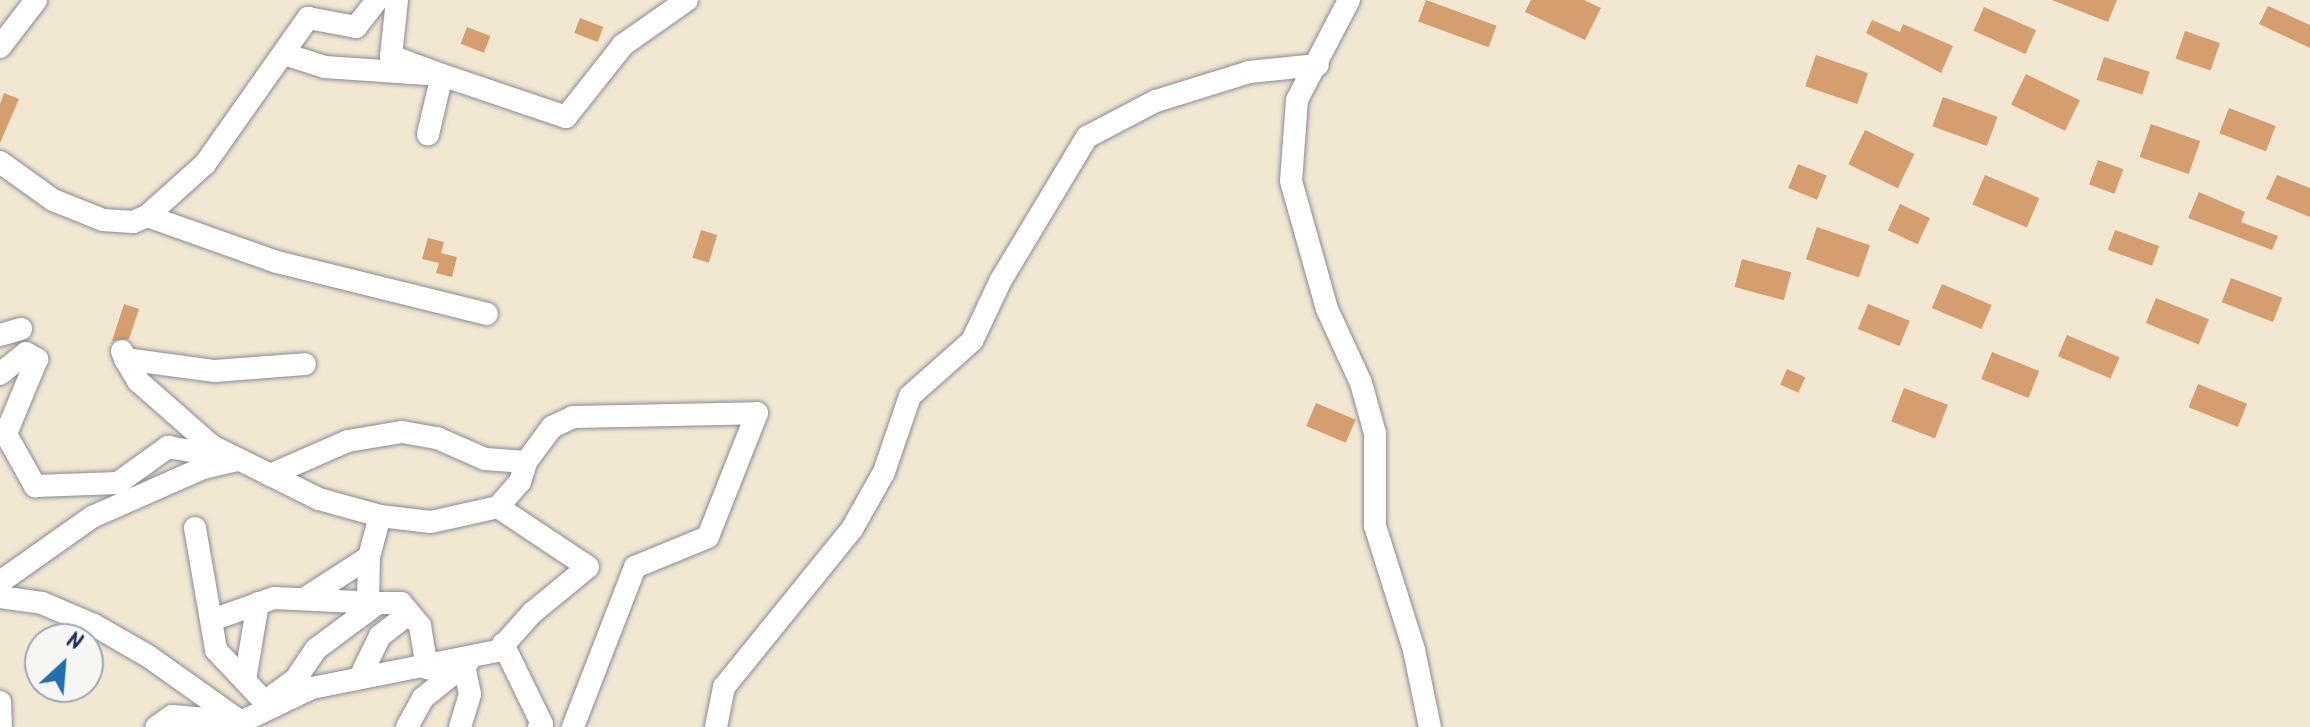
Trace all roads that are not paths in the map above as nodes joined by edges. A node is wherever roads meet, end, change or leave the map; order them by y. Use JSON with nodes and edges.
{"nodes":[{"id":1,"x":36,"y":0,"type":"edge"},
{"id":2,"x":377,"y":0,"type":"edge"},
{"id":3,"x":397,"y":0,"type":"edge"},
{"id":4,"x":687,"y":0,"type":"edge"},
{"id":5,"x":1349,"y":0,"type":"edge"},
{"id":6,"x":0,"y":47,"type":"edge"},
{"id":7,"x":284,"y":54,"type":"junction"},
{"id":8,"x":1318,"y":65,"type":"junction"},
{"id":9,"x":442,"y":75,"type":"junction"},
{"id":10,"x":428,"y":134,"type":"dead end"},
{"id":11,"x":0,"y":162,"type":"edge"},
{"id":12,"x":147,"y":216,"type":"junction"},
{"id":13,"x":487,"y":314,"type":"dead end"},
{"id":14,"x":305,"y":364,"type":"dead end"},
{"id":15,"x":0,"y":374,"type":"edge"},
{"id":16,"x":3,"y":438,"type":"edge"},
{"id":17,"x":212,"y":446,"type":"junction"},
{"id":18,"x":238,"y":460,"type":"junction"},
{"id":19,"x":526,"y":462,"type":"junction"},
{"id":20,"x":203,"y":468,"type":"junction"},
{"id":21,"x":270,"y":475,"type":"junction"},
{"id":22,"x":498,"y":507,"type":"junction"},
{"id":23,"x":380,"y":516,"type":"junction"},
{"id":24,"x":195,"y":528,"type":"dead end"},
{"id":25,"x":369,"y":557,"type":"junction"},
{"id":26,"x":0,"y":582,"type":"edge"},
{"id":27,"x":0,"y":597,"type":"edge"},
{"id":28,"x":304,"y":599,"type":"junction"},
{"id":29,"x":373,"y":602,"type":"junction"},
{"id":30,"x":258,"y":603,"type":"junction"},
{"id":31,"x":409,"y":613,"type":"junction"},
{"id":32,"x":212,"y":620,"type":"junction"},
{"id":33,"x":503,"y":644,"type":"junction"},
{"id":34,"x":470,"y":660,"type":"junction"},
{"id":35,"x":427,"y":668,"type":"junction"},
{"id":36,"x":360,"y":677,"type":"junction"},
{"id":37,"x":245,"y":680,"type":"junction"},
{"id":38,"x":264,"y":701,"type":"junction"},
{"id":39,"x":0,"y":702,"type":"edge"},
{"id":40,"x":242,"y":724,"type":"edge"},
{"id":41,"x":1,"y":727,"type":"edge"},
{"id":42,"x":156,"y":727,"type":"edge"},
{"id":43,"x":407,"y":727,"type":"edge"},
{"id":44,"x":460,"y":727,"type":"edge"},
{"id":45,"x":539,"y":727,"type":"edge"},
{"id":46,"x":573,"y":727,"type":"edge"},
{"id":47,"x":716,"y":727,"type":"edge"},
{"id":48,"x":1430,"y":727,"type":"edge"}],
"edges":[{"from":1,"to":6,"type":"street"},
{"from":2,"to":7,"type":"street"},
{"from":3,"to":9,"type":"street"},
{"from":4,"to":9,"type":"street"},
{"from":5,"to":8,"type":"street"},
{"from":7,"to":9,"type":"street"},
{"from":7,"to":12,"type":"street"},
{"from":8,"to":47,"type":"street"},
{"from":8,"to":48,"type":"street"},
{"from":9,"to":10,"type":"street"},
{"from":11,"to":12,"type":"street"},
{"from":12,"to":13,"type":"street"},
{"from":14,"to":17,"type":"street"},
{"from":15,"to":16,"type":"street"},
{"from":16,"to":17,"type":"street"},
{"from":17,"to":18,"type":"street"},
{"from":17,"to":20,"type":"street"},
{"from":18,"to":20,"type":"street"},
{"from":18,"to":21,"type":"street"},
{"from":19,"to":21,"type":"street"},
{"from":19,"to":22,"type":"street"},
{"from":19,"to":46,"type":"street"},
{"from":20,"to":26,"type":"street"},
{"from":21,"to":23,"type":"street"},
{"from":22,"to":23,"type":"street"},
{"from":22,"to":33,"type":"street"},
{"from":23,"to":25,"type":"street"},
{"from":24,"to":32,"type":"street"},
{"from":25,"to":28,"type":"street"},
{"from":25,"to":29,"type":"street"},
{"from":27,"to":40,"type":"street"},
{"from":28,"to":29,"type":"street"},
{"from":28,"to":30,"type":"street"},
{"from":29,"to":31,"type":"street"},
{"from":29,"to":38,"type":"street"},
{"from":30,"to":32,"type":"street"},
{"from":30,"to":37,"type":"street"},
{"from":31,"to":35,"type":"street"},
{"from":31,"to":36,"type":"street"},
{"from":32,"to":37,"type":"street"},
{"from":33,"to":34,"type":"street"},
{"from":33,"to":45,"type":"street"},
{"from":34,"to":35,"type":"street"},
{"from":34,"to":43,"type":"street"},
{"from":34,"to":44,"type":"street"},
{"from":35,"to":36,"type":"street"},
{"from":36,"to":40,"type":"street"},
{"from":37,"to":38,"type":"street"},
{"from":38,"to":40,"type":"street"},
{"from":39,"to":41,"type":"street"},
{"from":40,"to":42,"type":"street"}]}
